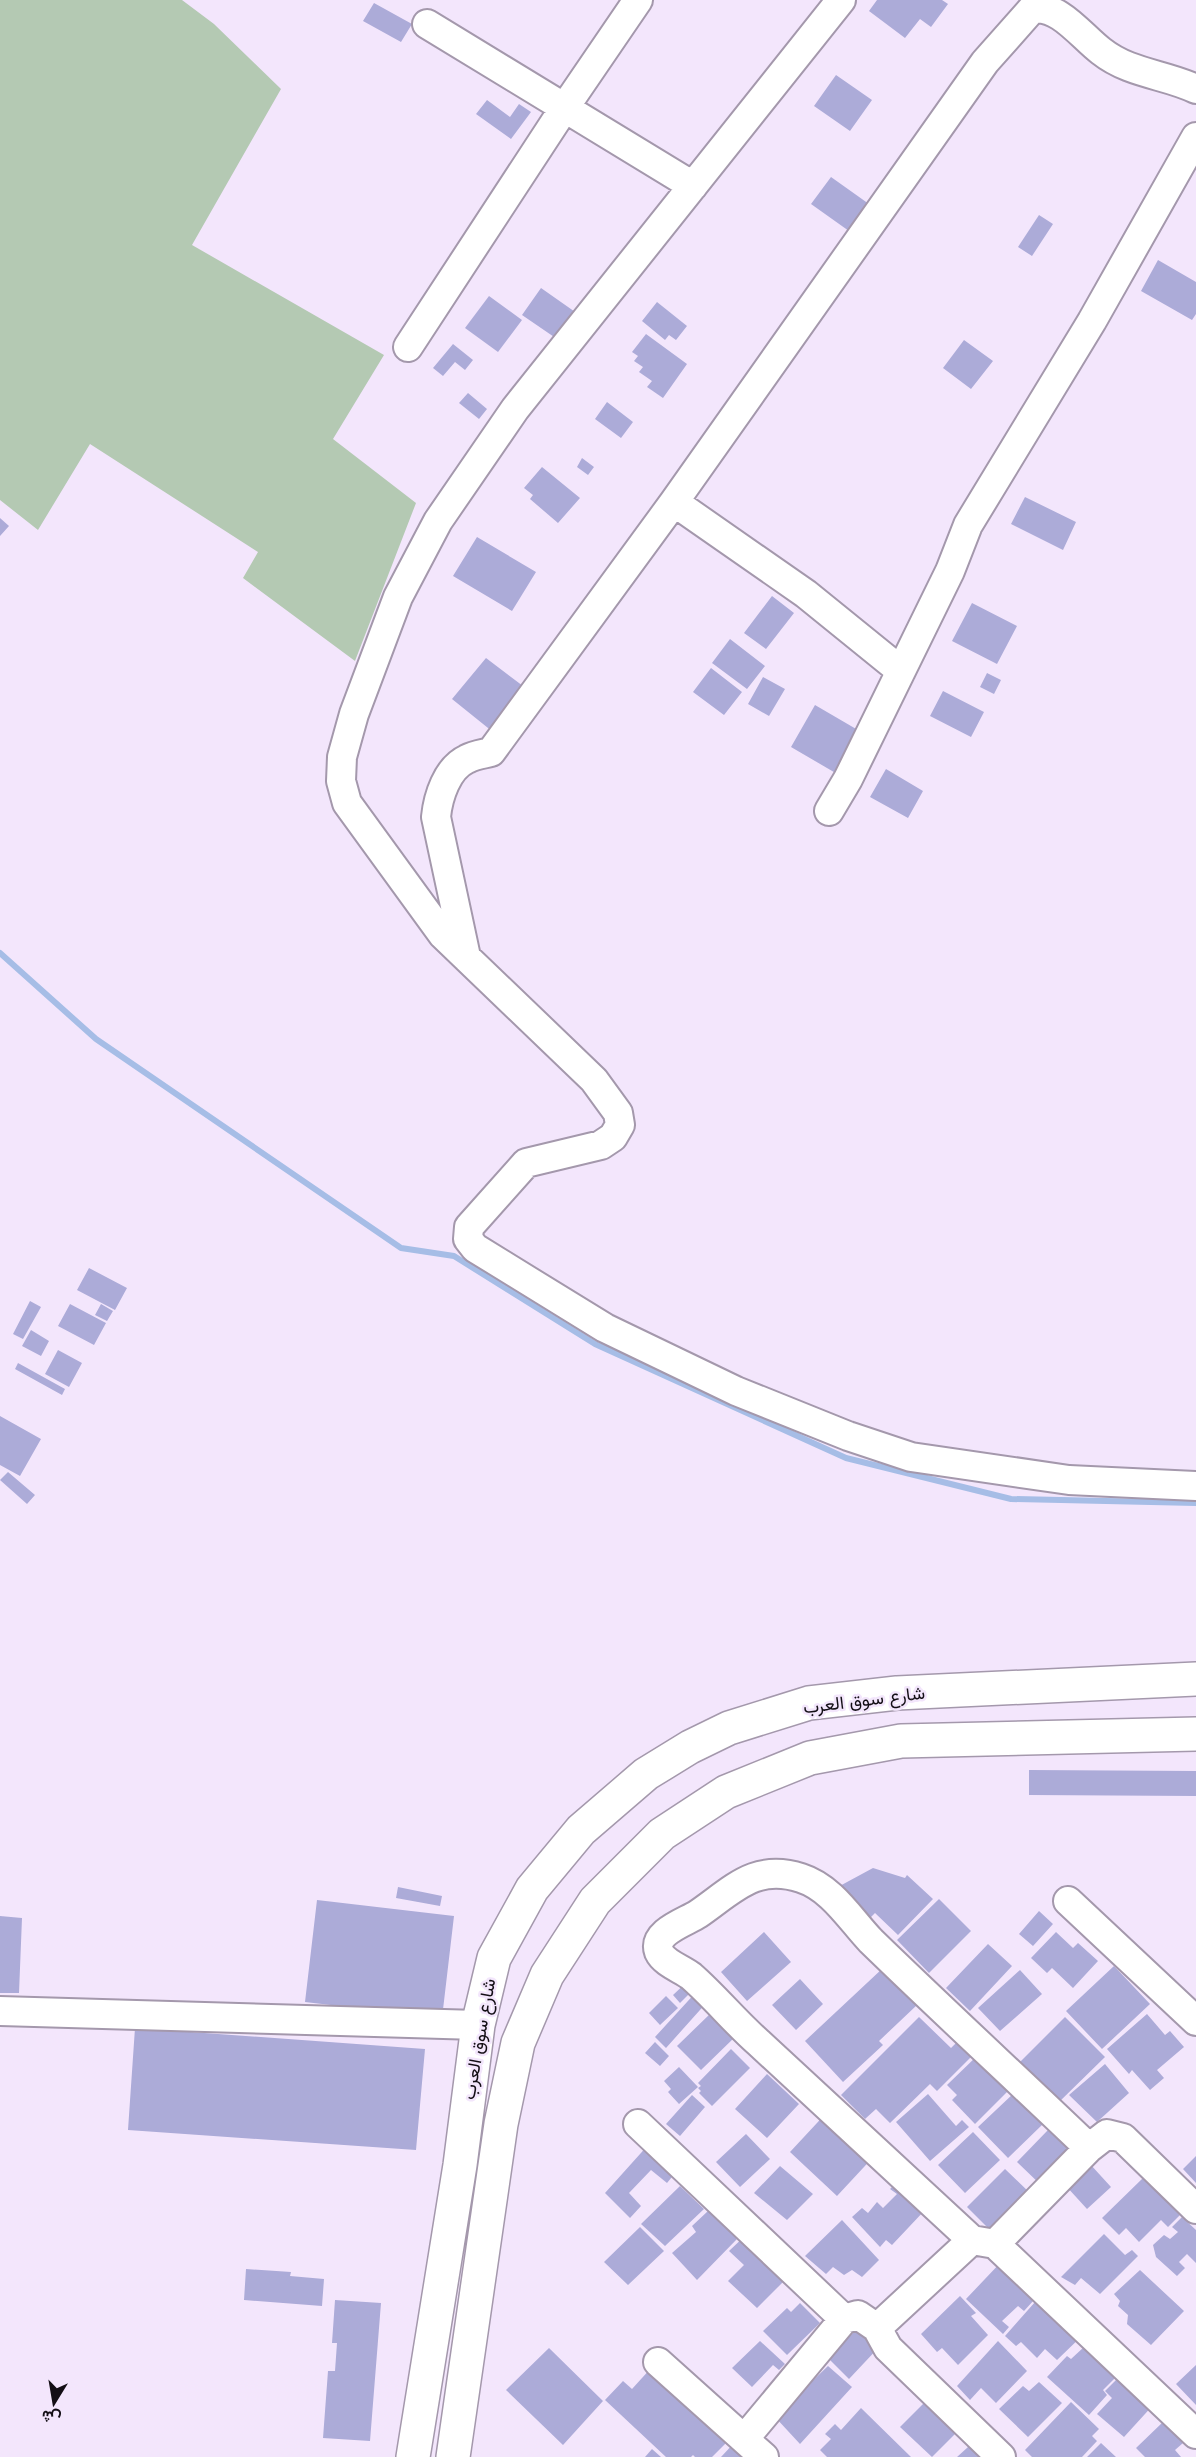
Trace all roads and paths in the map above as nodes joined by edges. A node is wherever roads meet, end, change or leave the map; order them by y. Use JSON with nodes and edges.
{"nodes":[{"id":1,"x":638,"y":0,"type":"edge"},
{"id":2,"x":841,"y":0,"type":"edge"},
{"id":3,"x":428,"y":24,"type":"dead end"},
{"id":4,"x":1196,"y":89,"type":"edge"},
{"id":5,"x":565,"y":107,"type":"junction"},
{"id":6,"x":1196,"y":137,"type":"edge"},
{"id":7,"x":693,"y":186,"type":"junction"},
{"id":8,"x":408,"y":347,"type":"dead end"},
{"id":9,"x":674,"y":502,"type":"junction"},
{"id":10,"x":901,"y":671,"type":"junction"},
{"id":11,"x":829,"y":811,"type":"dead end"},
{"id":12,"x":466,"y":957,"type":"junction"},
{"id":13,"x":1196,"y":1486,"type":"edge"},
{"id":14,"x":1196,"y":1678,"type":"edge"},
{"id":15,"x":1196,"y":1734,"type":"edge"},
{"id":16,"x":1068,"y":1901,"type":"dead end"},
{"id":17,"x":0,"y":2011,"type":"edge"},
{"id":18,"x":1196,"y":2021,"type":"edge"},
{"id":19,"x":478,"y":2025,"type":"junction"},
{"id":20,"x":638,"y":2124,"type":"dead end"},
{"id":21,"x":1089,"y":2148,"type":"junction"},
{"id":22,"x":1196,"y":2209,"type":"edge"},
{"id":23,"x":983,"y":2242,"type":"junction"},
{"id":24,"x":843,"y":2319,"type":"junction"},
{"id":25,"x":877,"y":2328,"type":"junction"},
{"id":26,"x":658,"y":2362,"type":"dead end"},
{"id":27,"x":1196,"y":2434,"type":"edge"},
{"id":28,"x":754,"y":2447,"type":"edge"},
{"id":29,"x":413,"y":2457,"type":"edge"},
{"id":30,"x":453,"y":2457,"type":"edge"},
{"id":31,"x":1001,"y":2457,"type":"edge"}],
"edges":[{"from":1,"to":5,"type":"street"},
{"from":2,"to":7,"type":"street"},
{"from":3,"to":5,"type":"street"},
{"from":4,"to":9,"type":"street"},
{"from":5,"to":7,"type":"street"},
{"from":5,"to":8,"type":"street"},
{"from":6,"to":10,"type":"street"},
{"from":7,"to":12,"type":"street"},
{"from":9,"to":10,"type":"street"},
{"from":9,"to":12,"type":"street"},
{"from":10,"to":11,"type":"street"},
{"from":12,"to":13,"type":"street"},
{"from":14,"to":19,"type":"main road","name":"شارع سوق العرب"},
{"from":15,"to":30,"type":"main road"},
{"from":16,"to":18,"type":"street"},
{"from":17,"to":19,"type":"street"},
{"from":19,"to":29,"type":"main road","name":"شارع سوق العرب"},
{"from":20,"to":24,"type":"street"},
{"from":21,"to":22,"type":"street"},
{"from":21,"to":23,"type":"street"},
{"from":21,"to":23,"type":"street"},
{"from":23,"to":25,"type":"street"},
{"from":23,"to":27,"type":"street"},
{"from":24,"to":25,"type":"street"},
{"from":24,"to":28,"type":"street"},
{"from":25,"to":31,"type":"street"},
{"from":26,"to":28,"type":"street"}]}
